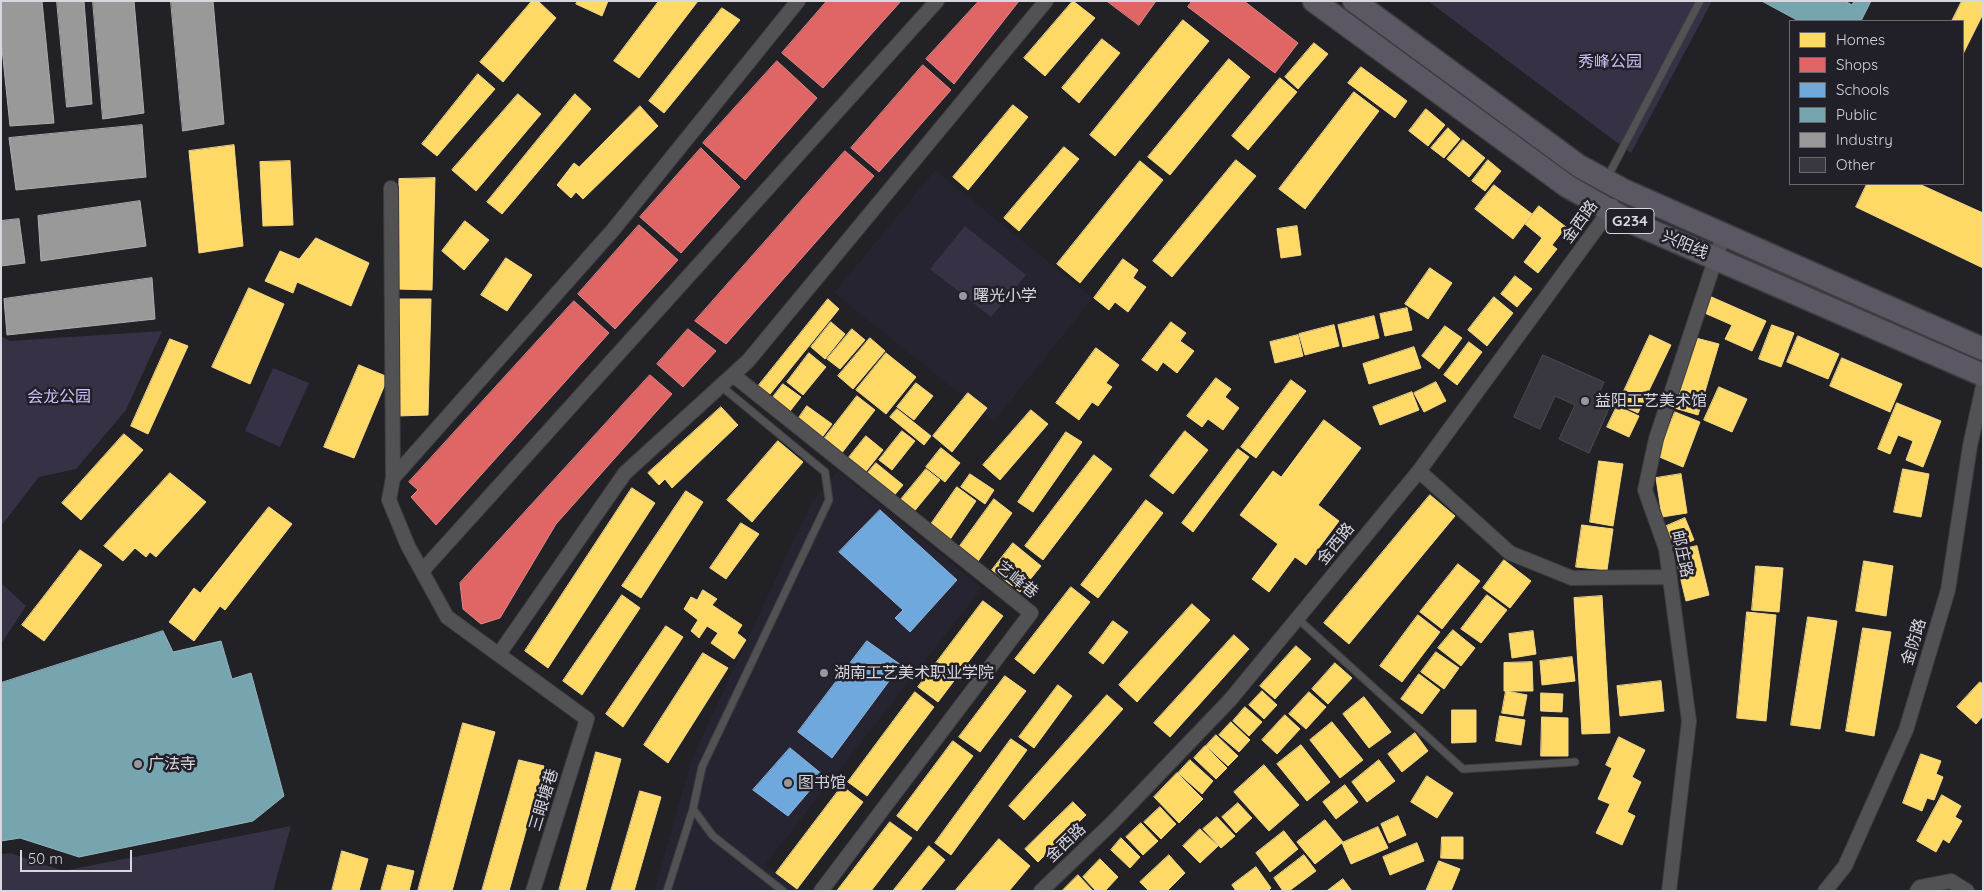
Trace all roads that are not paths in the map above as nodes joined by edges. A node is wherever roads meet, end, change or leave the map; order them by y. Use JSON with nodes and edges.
{"nodes":[{"id":1,"x":798,"y":1,"type":"edge"},
{"id":2,"x":937,"y":1,"type":"edge"},
{"id":3,"x":1046,"y":1,"type":"edge"},
{"id":4,"x":1314,"y":1,"type":"edge"},
{"id":5,"x":1354,"y":1,"type":"edge"},
{"id":6,"x":1700,"y":1,"type":"edge"},
{"id":7,"x":1615,"y":186,"type":"junction"},
{"id":8,"x":391,"y":188,"type":"dead end"},
{"id":9,"x":1610,"y":210,"type":"junction"},
{"id":10,"x":1723,"y":236,"type":"junction"},
{"id":11,"x":1716,"y":258,"type":"junction"},
{"id":12,"x":1983,"y":349,"type":"edge"},
{"id":13,"x":1983,"y":374,"type":"edge"},
{"id":14,"x":733,"y":375,"type":"junction"},
{"id":15,"x":721,"y":386,"type":"junction"},
{"id":16,"x":1983,"y":386,"type":"edge"},
{"id":17,"x":1419,"y":471,"type":"junction"},
{"id":18,"x":393,"y":478,"type":"junction"},
{"id":19,"x":423,"y":570,"type":"junction"},
{"id":20,"x":1670,"y":577,"type":"junction"},
{"id":21,"x":1297,"y":618,"type":"junction"},
{"id":22,"x":499,"y":654,"type":"junction"},
{"id":23,"x":1575,"y":762,"type":"dead end"},
{"id":24,"x":693,"y":808,"type":"junction"},
{"id":25,"x":533,"y":891,"type":"edge"},
{"id":26,"x":667,"y":891,"type":"edge"},
{"id":27,"x":783,"y":891,"type":"edge"},
{"id":28,"x":821,"y":891,"type":"edge"},
{"id":29,"x":1041,"y":891,"type":"edge"},
{"id":30,"x":1669,"y":891,"type":"edge"},
{"id":31,"x":1825,"y":891,"type":"edge"},
{"id":32,"x":1917,"y":891,"type":"edge"},
{"id":33,"x":1967,"y":891,"type":"edge"}],
"edges":[{"from":1,"to":18,"type":"street"},
{"from":2,"to":19,"type":"street"},
{"from":3,"to":14,"type":"street"},
{"from":4,"to":9,"type":"highway","name":"兴阳线","number":"G234"},
{"from":5,"to":7,"type":"highway","name":"兴阳线","number":"G234"},
{"from":6,"to":7,"type":"lane"},
{"from":7,"to":9,"type":"street","name":"金西路"},
{"from":7,"to":10,"type":"highway","name":"兴阳线","number":"G234"},
{"from":8,"to":18,"type":"street"},
{"from":9,"to":11,"type":"highway","name":"兴阳线","number":"G234"},
{"from":9,"to":17,"type":"street","name":"金西路"},
{"from":10,"to":11,"type":"street","name":"邮庄路"},
{"from":10,"to":12,"type":"highway","name":"兴阳线","number":"G234"},
{"from":11,"to":13,"type":"highway","name":"兴阳线","number":"G234"},
{"from":11,"to":20,"type":"street","name":"邮庄路"},
{"from":14,"to":15,"type":"street"},
{"from":14,"to":28,"type":"street","name":"艺峰巷"},
{"from":15,"to":22,"type":"street"},
{"from":15,"to":24,"type":"lane"},
{"from":16,"to":31,"type":"street","name":"金防路"},
{"from":17,"to":20,"type":"street"},
{"from":17,"to":21,"type":"street","name":"金西路"},
{"from":18,"to":19,"type":"street"},
{"from":19,"to":22,"type":"street"},
{"from":20,"to":30,"type":"street","name":"邮庄路"},
{"from":21,"to":23,"type":"lane"},
{"from":21,"to":29,"type":"street","name":"金西路"},
{"from":22,"to":25,"type":"street","name":"三眼塘巷"},
{"from":24,"to":26,"type":"lane"},
{"from":24,"to":27,"type":"lane"},
{"from":32,"to":33,"type":"street"}]}
